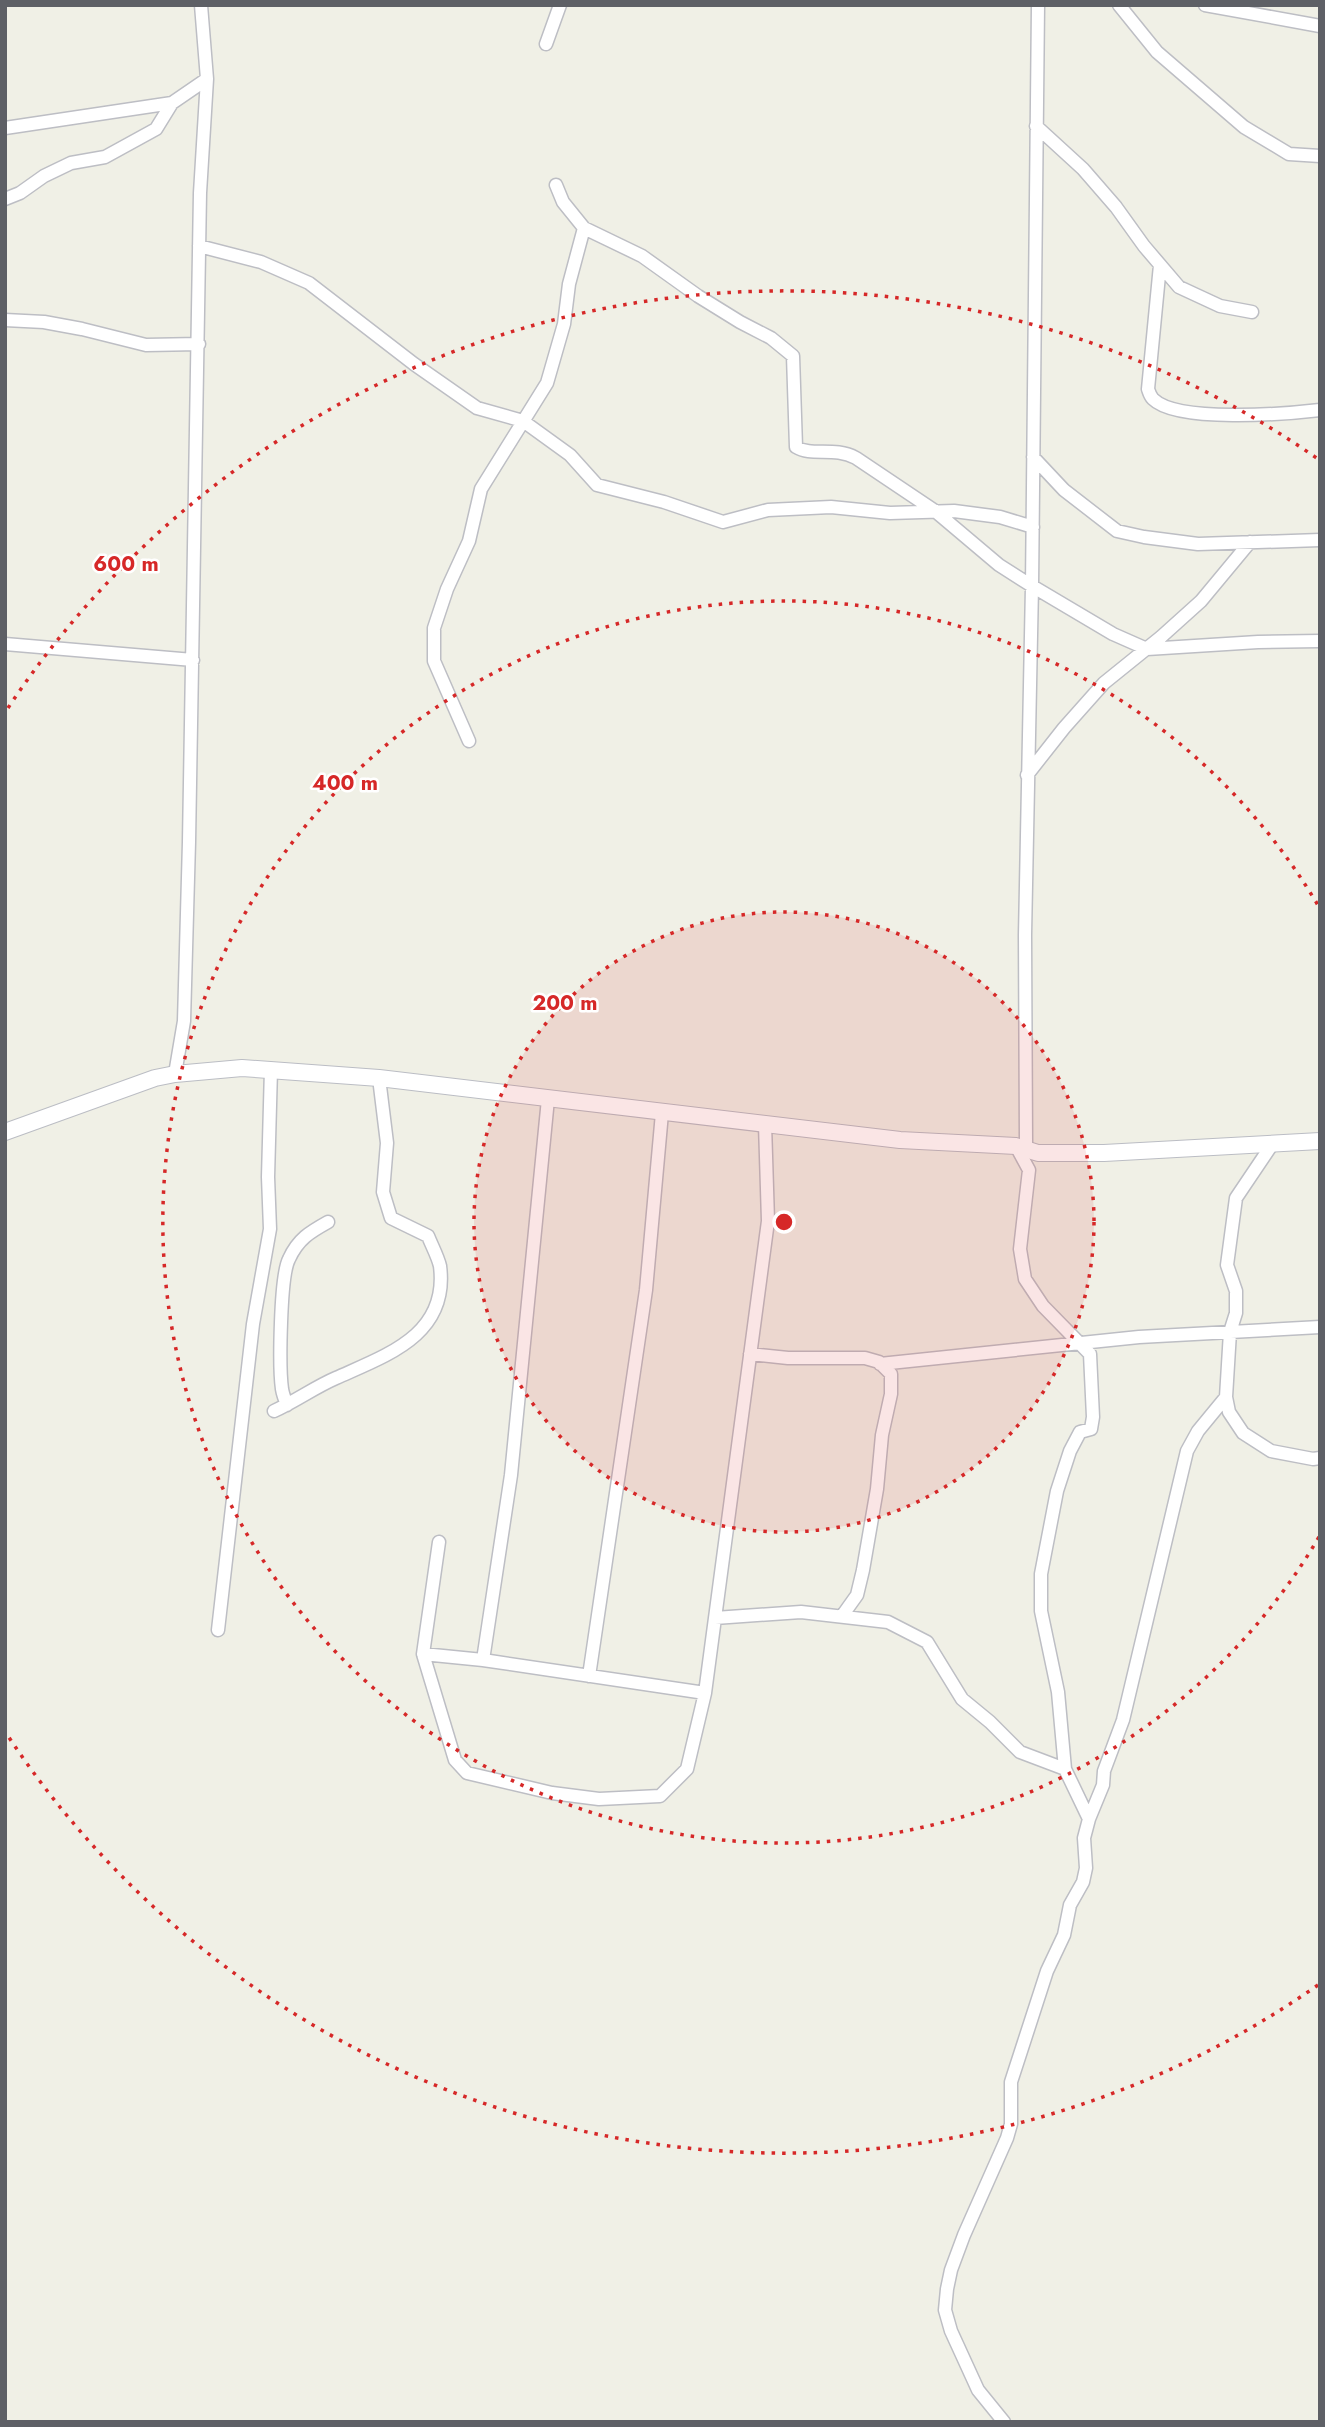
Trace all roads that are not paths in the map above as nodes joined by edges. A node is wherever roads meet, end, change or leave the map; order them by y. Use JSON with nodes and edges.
{"nodes":[{"id":1,"x":201,"y":5,"type":"edge"},
{"id":2,"x":560,"y":5,"type":"edge"},
{"id":3,"x":1038,"y":5,"type":"edge"},
{"id":4,"x":1119,"y":5,"type":"edge"},
{"id":5,"x":1205,"y":5,"type":"edge"},
{"id":6,"x":1320,"y":26,"type":"edge"},
{"id":7,"x":546,"y":44,"type":"dead end"},
{"id":8,"x":206,"y":79,"type":"junction"},
{"id":9,"x":172,"y":103,"type":"junction"},
{"id":10,"x":1036,"y":126,"type":"junction"},
{"id":11,"x":5,"y":128,"type":"edge"},
{"id":12,"x":1320,"y":156,"type":"edge"},
{"id":13,"x":556,"y":185,"type":"dead end"},
{"id":14,"x":5,"y":199,"type":"edge"},
{"id":15,"x":584,"y":228,"type":"junction"},
{"id":16,"x":199,"y":246,"type":"junction"},
{"id":17,"x":1160,"y":265,"type":"junction"},
{"id":18,"x":1252,"y":312,"type":"dead end"},
{"id":19,"x":5,"y":320,"type":"edge"},
{"id":20,"x":199,"y":344,"type":"junction"},
{"id":21,"x":1320,"y":411,"type":"edge"},
{"id":22,"x":523,"y":421,"type":"junction"},
{"id":23,"x":1033,"y":457,"type":"junction"},
{"id":24,"x":935,"y":511,"type":"junction"},
{"id":25,"x":1032,"y":527,"type":"junction"},
{"id":26,"x":1320,"y":540,"type":"edge"},
{"id":27,"x":1250,"y":542,"type":"junction"},
{"id":28,"x":1032,"y":586,"type":"junction"},
{"id":29,"x":1320,"y":641,"type":"edge"},
{"id":30,"x":5,"y":643,"type":"edge"},
{"id":31,"x":1147,"y":649,"type":"junction"},
{"id":32,"x":193,"y":660,"type":"junction"},
{"id":33,"x":469,"y":741,"type":"dead end"},
{"id":34,"x":1027,"y":775,"type":"junction"},
{"id":35,"x":271,"y":1069,"type":"junction"},
{"id":36,"x":175,"y":1074,"type":"junction"},
{"id":37,"x":379,"y":1078,"type":"junction"},
{"id":38,"x":548,"y":1098,"type":"junction"},
{"id":39,"x":662,"y":1113,"type":"junction"},
{"id":40,"x":765,"y":1124,"type":"junction"},
{"id":41,"x":5,"y":1132,"type":"edge"},
{"id":42,"x":1320,"y":1140,"type":"edge"},
{"id":43,"x":1273,"y":1143,"type":"junction"},
{"id":44,"x":1016,"y":1146,"type":"junction"},
{"id":45,"x":328,"y":1222,"type":"dead end"},
{"id":46,"x":1320,"y":1327,"type":"edge"},
{"id":47,"x":1230,"y":1332,"type":"junction"},
{"id":48,"x":1077,"y":1342,"type":"junction"},
{"id":49,"x":750,"y":1354,"type":"junction"},
{"id":50,"x":880,"y":1364,"type":"junction"},
{"id":51,"x":1226,"y":1397,"type":"junction"},
{"id":52,"x":287,"y":1405,"type":"junction"},
{"id":53,"x":274,"y":1411,"type":"dead end"},
{"id":54,"x":1320,"y":1458,"type":"edge"},
{"id":55,"x":439,"y":1542,"type":"dead end"},
{"id":56,"x":842,"y":1616,"type":"junction"},
{"id":57,"x":715,"y":1618,"type":"junction"},
{"id":58,"x":218,"y":1630,"type":"dead end"},
{"id":59,"x":423,"y":1654,"type":"junction"},
{"id":60,"x":483,"y":1660,"type":"junction"},
{"id":61,"x":589,"y":1675,"type":"junction"},
{"id":62,"x":705,"y":1693,"type":"junction"},
{"id":63,"x":1065,"y":1769,"type":"junction"},
{"id":64,"x":1089,"y":1819,"type":"junction"},
{"id":65,"x":1004,"y":2422,"type":"edge"}],
"edges":[{"from":1,"to":8,"type":"street"},
{"from":2,"to":7,"type":"street"},
{"from":3,"to":10,"type":"street"},
{"from":4,"to":12,"type":"street"},
{"from":5,"to":6,"type":"street"},
{"from":8,"to":9,"type":"street"},
{"from":8,"to":16,"type":"street"},
{"from":9,"to":11,"type":"street"},
{"from":9,"to":14,"type":"street"},
{"from":10,"to":17,"type":"street"},
{"from":10,"to":23,"type":"street"},
{"from":13,"to":15,"type":"street"},
{"from":15,"to":22,"type":"street"},
{"from":15,"to":24,"type":"street"},
{"from":16,"to":20,"type":"street"},
{"from":16,"to":22,"type":"street"},
{"from":17,"to":18,"type":"street"},
{"from":17,"to":21,"type":"street"},
{"from":19,"to":20,"type":"street"},
{"from":20,"to":32,"type":"street"},
{"from":22,"to":24,"type":"street"},
{"from":22,"to":33,"type":"street"},
{"from":23,"to":25,"type":"street"},
{"from":23,"to":27,"type":"street"},
{"from":24,"to":25,"type":"street"},
{"from":24,"to":28,"type":"street"},
{"from":25,"to":28,"type":"street"},
{"from":26,"to":27,"type":"street"},
{"from":27,"to":31,"type":"street"},
{"from":28,"to":31,"type":"street"},
{"from":28,"to":34,"type":"street"},
{"from":29,"to":31,"type":"street"},
{"from":30,"to":32,"type":"street"},
{"from":31,"to":34,"type":"street"},
{"from":32,"to":36,"type":"street"},
{"from":34,"to":44,"type":"street"},
{"from":35,"to":36,"type":"main road"},
{"from":35,"to":37,"type":"main road"},
{"from":35,"to":58,"type":"street"},
{"from":36,"to":41,"type":"main road"},
{"from":37,"to":38,"type":"main road"},
{"from":37,"to":52,"type":"street"},
{"from":38,"to":39,"type":"main road"},
{"from":38,"to":60,"type":"street"},
{"from":39,"to":40,"type":"main road"},
{"from":39,"to":61,"type":"street"},
{"from":40,"to":44,"type":"main road"},
{"from":40,"to":49,"type":"street"},
{"from":42,"to":43,"type":"main road"},
{"from":43,"to":44,"type":"main road"},
{"from":43,"to":47,"type":"street"},
{"from":44,"to":48,"type":"street"},
{"from":45,"to":52,"type":"street"},
{"from":46,"to":47,"type":"street"},
{"from":47,"to":48,"type":"street"},
{"from":47,"to":51,"type":"street"},
{"from":48,"to":50,"type":"street"},
{"from":48,"to":63,"type":"street"},
{"from":49,"to":50,"type":"street"},
{"from":49,"to":57,"type":"street"},
{"from":50,"to":56,"type":"street"},
{"from":51,"to":54,"type":"street"},
{"from":51,"to":64,"type":"street"},
{"from":52,"to":53,"type":"street"},
{"from":55,"to":59,"type":"street"},
{"from":56,"to":57,"type":"street"},
{"from":56,"to":63,"type":"street"},
{"from":57,"to":62,"type":"street"},
{"from":59,"to":60,"type":"street"},
{"from":59,"to":62,"type":"street"},
{"from":60,"to":61,"type":"street"},
{"from":61,"to":62,"type":"street"},
{"from":63,"to":64,"type":"street"},
{"from":64,"to":65,"type":"street"}]}
